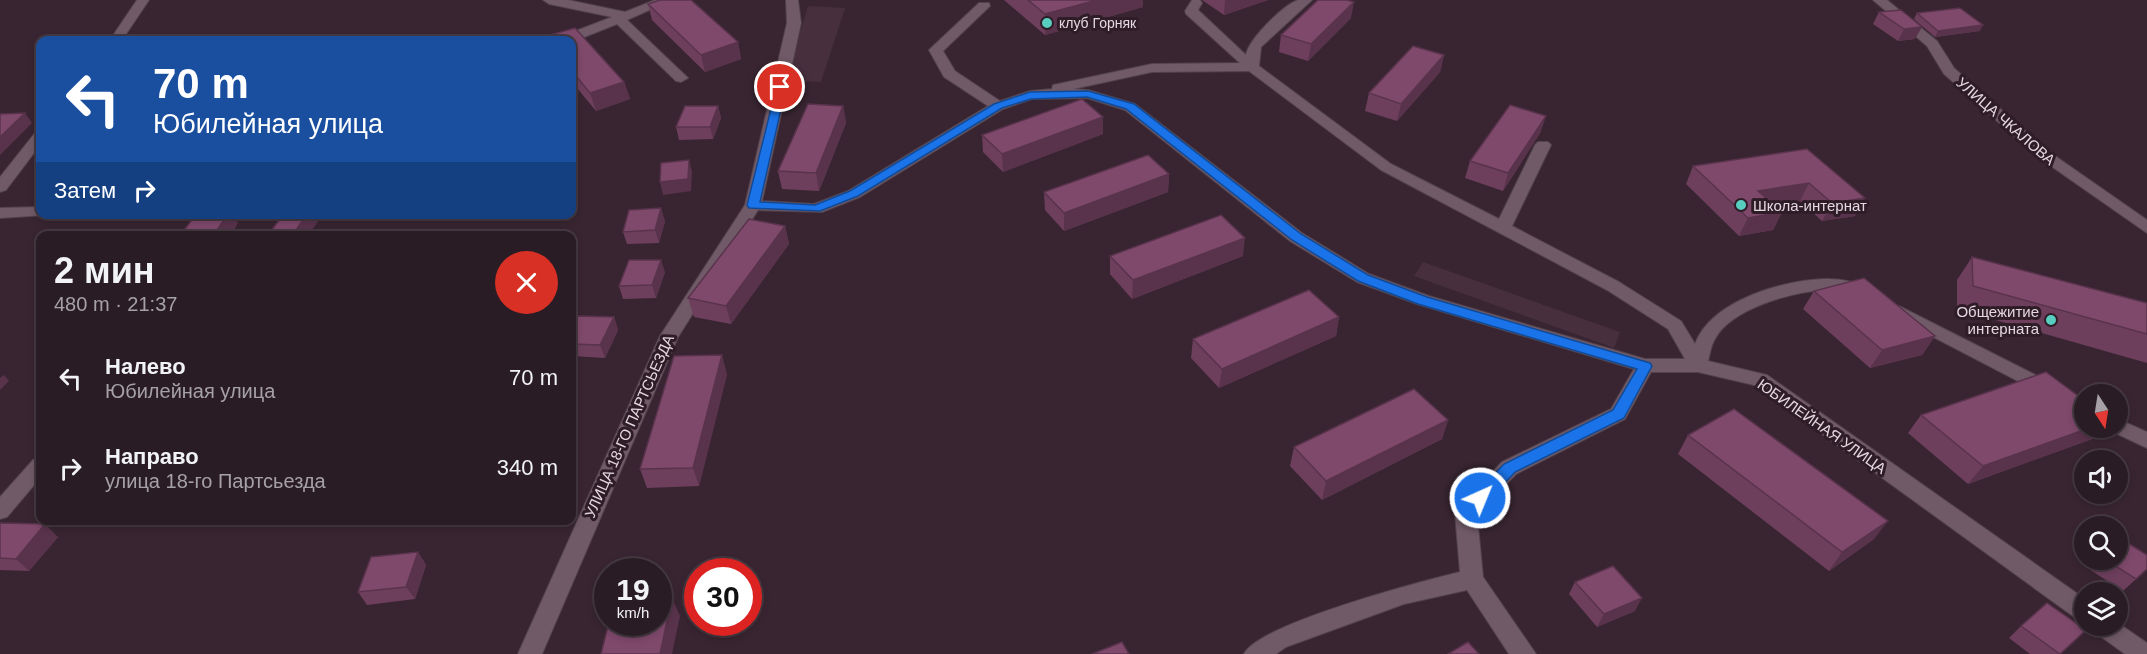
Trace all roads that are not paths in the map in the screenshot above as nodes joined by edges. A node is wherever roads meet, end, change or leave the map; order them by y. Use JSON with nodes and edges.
{"nodes":[{"id":1,"x":144,"y":0,"type":"edge"},
{"id":2,"x":549,"y":0,"type":"edge"},
{"id":3,"x":792,"y":0,"type":"edge"},
{"id":4,"x":1306,"y":0,"type":"edge"},
{"id":5,"x":1879,"y":0,"type":"edge"},
{"id":6,"x":655,"y":1,"type":"edge"},
{"id":7,"x":1196,"y":3,"type":"dead end"},
{"id":8,"x":984,"y":6,"type":"dead end"},
{"id":9,"x":623,"y":17,"type":"junction"},
{"id":10,"x":119,"y":36,"type":"edge"},
{"id":11,"x":575,"y":36,"type":"edge"},
{"id":12,"x":1252,"y":67,"type":"junction"},
{"id":13,"x":681,"y":78,"type":"dead end"},
{"id":14,"x":1030,"y":95,"type":"junction"},
{"id":15,"x":998,"y":106,"type":"junction"},
{"id":16,"x":36,"y":141,"type":"edge"},
{"id":17,"x":1543,"y":145,"type":"dead end"},
{"id":18,"x":0,"y":187,"type":"edge"},
{"id":19,"x":753,"y":205,"type":"junction"},
{"id":20,"x":36,"y":212,"type":"edge"},
{"id":21,"x":0,"y":213,"type":"edge"},
{"id":22,"x":2147,"y":228,"type":"edge"},
{"id":23,"x":1502,"y":229,"type":"junction"},
{"id":24,"x":1698,"y":365,"type":"junction"},
{"id":25,"x":1645,"y":366,"type":"junction"},
{"id":26,"x":2074,"y":403,"type":"edge"},
{"id":27,"x":2128,"y":431,"type":"edge"},
{"id":28,"x":2147,"y":441,"type":"edge"},
{"id":29,"x":36,"y":470,"type":"edge"},
{"id":30,"x":0,"y":511,"type":"edge"},
{"id":31,"x":1472,"y":579,"type":"junction"},
{"id":32,"x":2074,"y":604,"type":"edge"},
{"id":33,"x":2118,"y":636,"type":"edge"},
{"id":34,"x":530,"y":654,"type":"edge"},
{"id":35,"x":1256,"y":654,"type":"edge"},
{"id":36,"x":1524,"y":654,"type":"edge"},
{"id":37,"x":2144,"y":654,"type":"edge"}],
"edges":[{"from":1,"to":10,"type":"street"},
{"from":2,"to":9,"type":"street"},
{"from":3,"to":19,"type":"street","name":"УЛИЦА 18-ГО ПАРТСЬЕЗДА"},
{"from":4,"to":12,"type":"street"},
{"from":5,"to":22,"type":"street","name":"УЛИЦА ЧКАЛОВА"},
{"from":6,"to":9,"type":"street"},
{"from":7,"to":12,"type":"street"},
{"from":8,"to":15,"type":"street"},
{"from":9,"to":11,"type":"street"},
{"from":9,"to":13,"type":"street"},
{"from":12,"to":14,"type":"street"},
{"from":12,"to":23,"type":"street"},
{"from":14,"to":15,"type":"street","name":"ЮБИЛЕЙНАЯ УЛИЦА"},
{"from":14,"to":25,"type":"street","name":"ЮБИЛЕЙНАЯ УЛИЦА"},
{"from":15,"to":19,"type":"street","name":"ЮБИЛЕЙНАЯ УЛИЦА"},
{"from":16,"to":18,"type":"street"},
{"from":17,"to":23,"type":"street"},
{"from":19,"to":34,"type":"street","name":"УЛИЦА 18-ГО ПАРТСЬЕЗДА"},
{"from":20,"to":21,"type":"street"},
{"from":23,"to":24,"type":"street"},
{"from":24,"to":25,"type":"street","name":"ЮБИЛЕЙНАЯ УЛИЦА"},
{"from":24,"to":26,"type":"street"},
{"from":24,"to":32,"type":"street","name":"ЮБИЛЕЙНАЯ УЛИЦА"},
{"from":25,"to":31,"type":"street"},
{"from":27,"to":28,"type":"street"},
{"from":29,"to":30,"type":"street"},
{"from":31,"to":35,"type":"street"},
{"from":31,"to":36,"type":"street"},
{"from":33,"to":37,"type":"street"}]}
